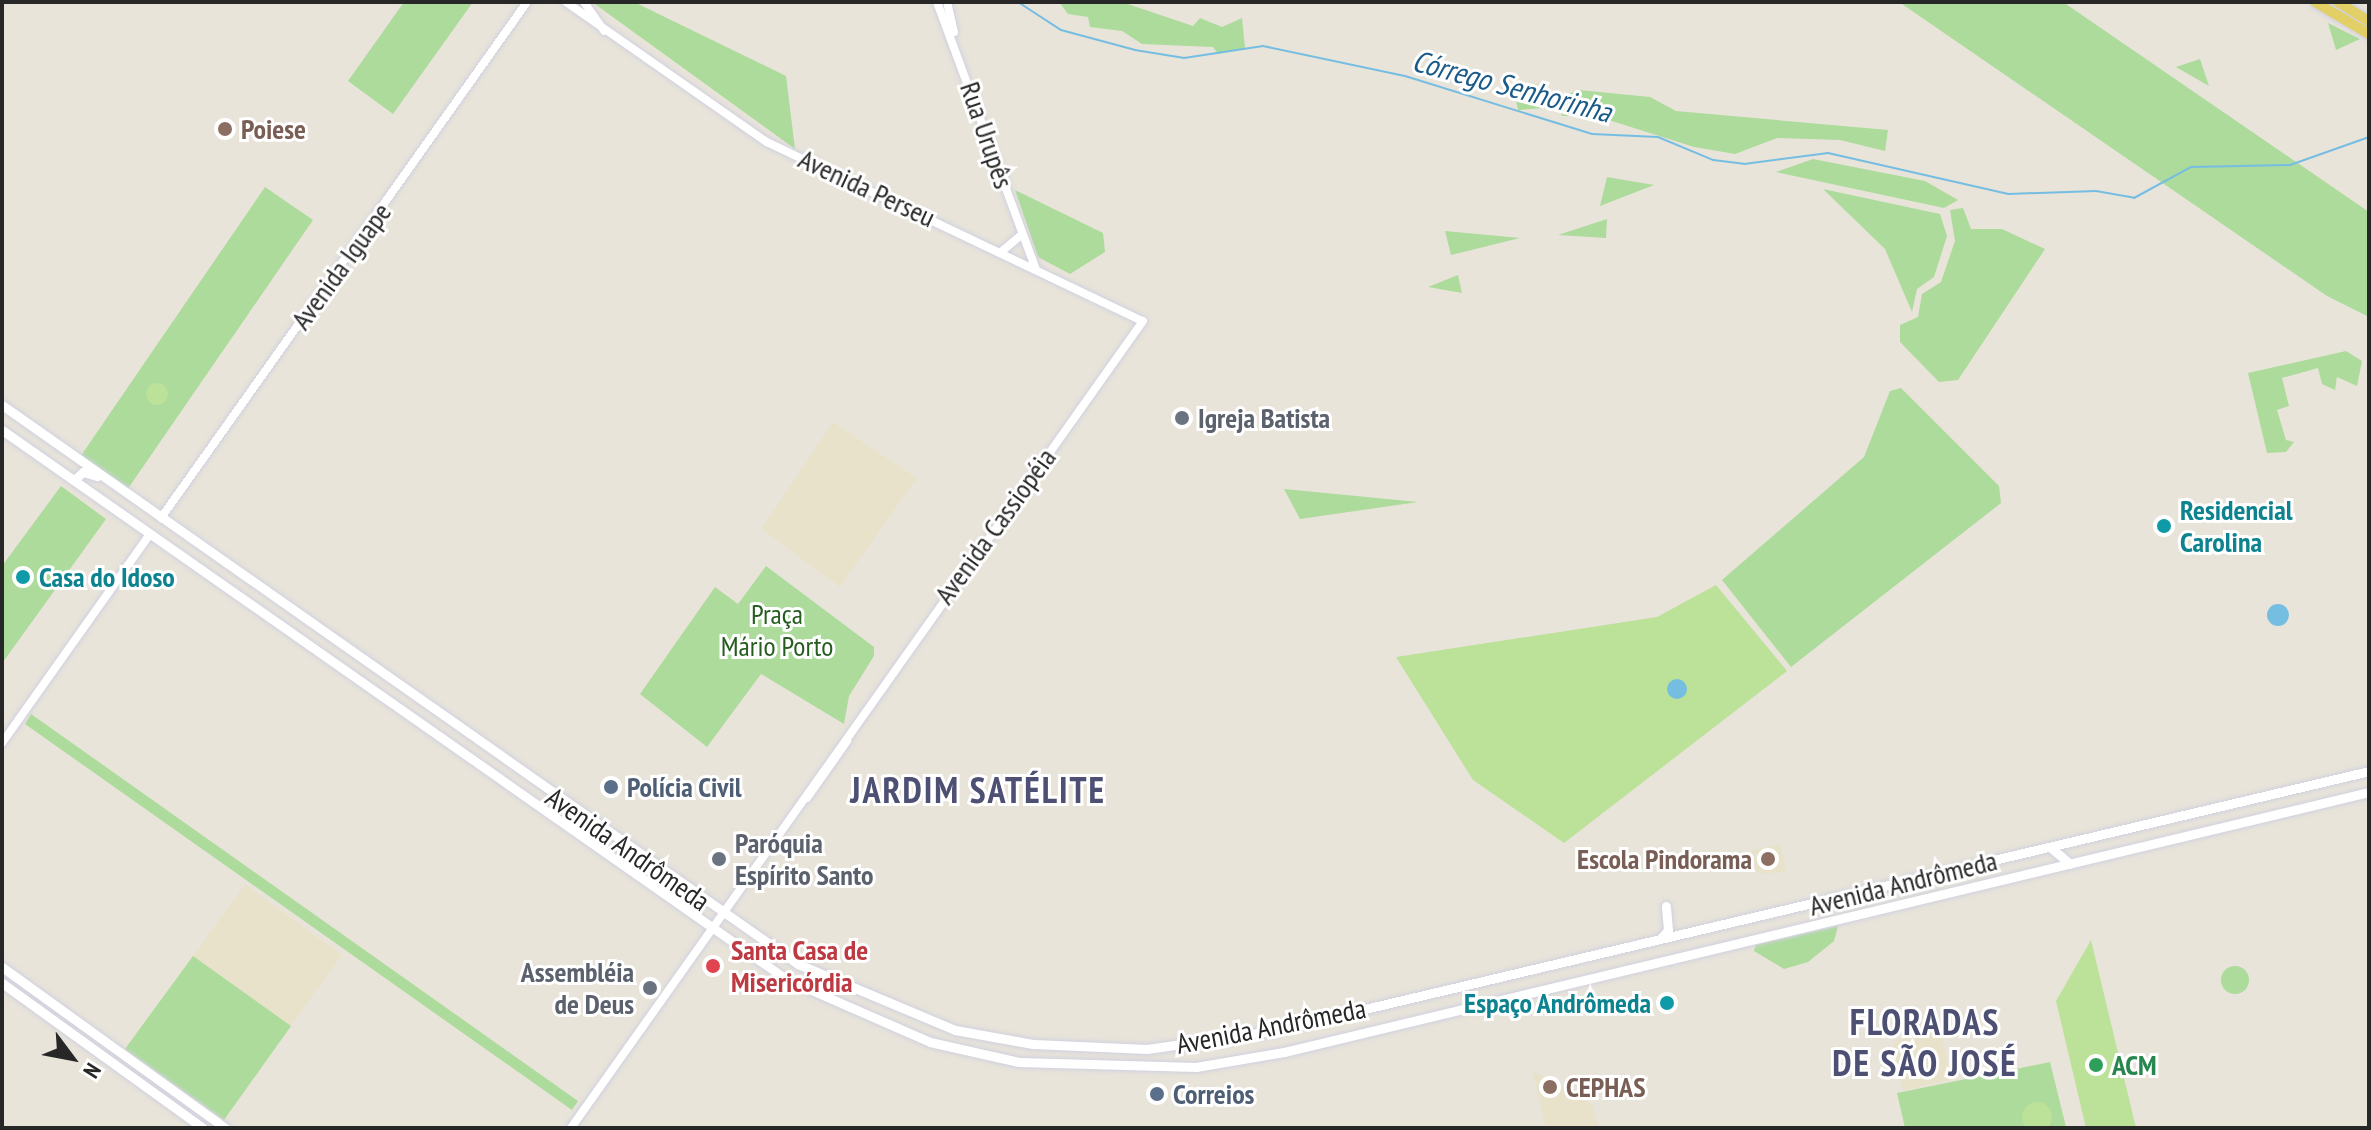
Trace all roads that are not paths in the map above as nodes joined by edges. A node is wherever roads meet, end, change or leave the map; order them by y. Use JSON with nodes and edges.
{"nodes":[{"id":1,"x":530,"y":2,"type":"edge"},
{"id":2,"x":566,"y":2,"type":"edge"},
{"id":3,"x":584,"y":2,"type":"edge"},
{"id":4,"x":937,"y":2,"type":"edge"},
{"id":5,"x":947,"y":2,"type":"edge"},
{"id":6,"x":2315,"y":2,"type":"edge"},
{"id":7,"x":2338,"y":2,"type":"edge"},
{"id":8,"x":2369,"y":21,"type":"edge"},
{"id":9,"x":604,"y":31,"type":"junction"},
{"id":10,"x":2369,"y":34,"type":"edge"},
{"id":11,"x":956,"y":41,"type":"junction"},
{"id":12,"x":1021,"y":235,"type":"junction"},
{"id":13,"x":1001,"y":252,"type":"junction"},
{"id":14,"x":1036,"y":268,"type":"junction"},
{"id":15,"x":1143,"y":321,"type":"joint"},
{"id":16,"x":2,"y":405,"type":"edge"},
{"id":17,"x":2,"y":430,"type":"edge"},
{"id":18,"x":69,"y":452,"type":"junction"},
{"id":19,"x":39,"y":455,"type":"junction"},
{"id":20,"x":74,"y":480,"type":"junction"},
{"id":21,"x":108,"y":480,"type":"junction"},
{"id":22,"x":161,"y":518,"type":"junction"},
{"id":23,"x":150,"y":534,"type":"junction"},
{"id":24,"x":240,"y":573,"type":"junction"},
{"id":25,"x":218,"y":582,"type":"junction"},
{"id":26,"x":259,"y":587,"type":"junction"},
{"id":27,"x":237,"y":595,"type":"junction"},
{"id":28,"x":469,"y":738,"type":"junction"},
{"id":29,"x":2,"y":743,"type":"edge"},
{"id":30,"x":459,"y":752,"type":"junction"},
{"id":31,"x":2369,"y":771,"type":"edge"},
{"id":32,"x":2369,"y":792,"type":"edge"},
{"id":33,"x":2251,"y":799,"type":"junction"},
{"id":34,"x":585,"y":819,"type":"junction"},
{"id":35,"x":2240,"y":823,"type":"junction"},
{"id":36,"x":2137,"y":825,"type":"junction"},
{"id":37,"x":575,"y":833,"type":"junction"},
{"id":38,"x":2050,"y":847,"type":"junction"},
{"id":39,"x":2134,"y":848,"type":"junction"},
{"id":40,"x":2070,"y":864,"type":"junction"},
{"id":41,"x":653,"y":868,"type":"junction"},
{"id":42,"x":642,"y":881,"type":"junction"},
{"id":43,"x":1666,"y":906,"type":"dead end"},
{"id":44,"x":721,"y":915,"type":"junction"},
{"id":45,"x":712,"y":929,"type":"junction"},
{"id":46,"x":1659,"y":940,"type":"junction"},
{"id":47,"x":798,"y":964,"type":"junction"},
{"id":48,"x":2,"y":967,"type":"edge"},
{"id":49,"x":786,"y":979,"type":"junction"},
{"id":50,"x":1468,"y":982,"type":"junction"},
{"id":51,"x":2,"y":983,"type":"edge"},
{"id":52,"x":843,"y":988,"type":"junction"},
{"id":53,"x":1467,"y":1004,"type":"junction"},
{"id":54,"x":838,"y":1006,"type":"junction"},
{"id":55,"x":1033,"y":1044,"type":"junction"},
{"id":56,"x":1019,"y":1062,"type":"junction"},
{"id":57,"x":212,"y":1119,"type":"junction"},
{"id":58,"x":204,"y":1128,"type":"edge"},
{"id":59,"x":225,"y":1128,"type":"edge"},
{"id":60,"x":571,"y":1128,"type":"edge"}],
"edges":[{"from":1,"to":22,"type":"street","name":"Avenida Iguape"},
{"from":2,"to":9,"type":"street","name":"Avenida Perseu"},
{"from":3,"to":9,"type":"street","name":"Avenida Perseu"},
{"from":4,"to":11,"type":"street","name":"Rua Urupês"},
{"from":5,"to":11,"type":"street"},
{"from":6,"to":10,"type":"main road"},
{"from":7,"to":8,"type":"main road"},
{"from":9,"to":13,"type":"street","name":"Avenida Perseu"},
{"from":11,"to":12,"type":"street","name":"Rua Urupês"},
{"from":12,"to":13,"type":"street"},
{"from":12,"to":14,"type":"street","name":"Rua Urupês"},
{"from":13,"to":14,"type":"street","name":"Avenida Perseu"},
{"from":14,"to":15,"type":"street","name":"Avenida Perseu"},
{"from":15,"to":44,"type":"street","name":"Avenida Cassiopéia"},
{"from":16,"to":18,"type":"main road","name":"Avenida Andrômeda"},
{"from":17,"to":19,"type":"main road","name":"Avenida Andrômeda"},
{"from":18,"to":19,"type":"main road"},
{"from":18,"to":21,"type":"main road","name":"Avenida Andrômeda"},
{"from":19,"to":20,"type":"main road","name":"Avenida Andrômeda"},
{"from":20,"to":21,"type":"main road"},
{"from":20,"to":23,"type":"main road","name":"Avenida Andrômeda"},
{"from":21,"to":22,"type":"main road","name":"Avenida Andrômeda"},
{"from":22,"to":24,"type":"main road","name":"Avenida Andrômeda"},
{"from":23,"to":25,"type":"main road","name":"Avenida Andrômeda"},
{"from":23,"to":29,"type":"street"},
{"from":24,"to":25,"type":"main road"},
{"from":24,"to":26,"type":"main road","name":"Avenida Andrômeda"},
{"from":25,"to":27,"type":"main road","name":"Avenida Andrômeda"},
{"from":26,"to":27,"type":"main road"},
{"from":26,"to":28,"type":"main road","name":"Avenida Andrômeda"},
{"from":27,"to":30,"type":"main road","name":"Avenida Andrômeda"},
{"from":28,"to":30,"type":"main road"},
{"from":28,"to":34,"type":"main road","name":"Avenida Andrômeda"},
{"from":30,"to":37,"type":"main road","name":"Avenida Andrômeda"},
{"from":31,"to":33,"type":"main road","name":"Avenida Andrômeda"},
{"from":32,"to":35,"type":"main road","name":"Avenida Andrômeda"},
{"from":33,"to":35,"type":"main road"},
{"from":33,"to":36,"type":"main road","name":"Avenida Andrômeda"},
{"from":34,"to":37,"type":"main road"},
{"from":34,"to":41,"type":"main road","name":"Avenida Andrômeda"},
{"from":35,"to":39,"type":"main road","name":"Avenida Andrômeda"},
{"from":36,"to":38,"type":"main road","name":"Avenida Andrômeda"},
{"from":36,"to":39,"type":"main road"},
{"from":37,"to":42,"type":"main road","name":"Avenida Andrômeda"},
{"from":38,"to":40,"type":"main road"},
{"from":38,"to":46,"type":"main road","name":"Avenida Andrômeda"},
{"from":39,"to":40,"type":"main road","name":"Avenida Andrômeda"},
{"from":40,"to":53,"type":"main road","name":"Avenida Andrômeda"},
{"from":41,"to":42,"type":"main road"},
{"from":41,"to":44,"type":"main road","name":"Avenida Andrômeda"},
{"from":42,"to":45,"type":"main road","name":"Avenida Andrômeda"},
{"from":43,"to":46,"type":"main road"},
{"from":44,"to":45,"type":"street","name":"Avenida Cassiopéia"},
{"from":44,"to":47,"type":"main road","name":"Avenida Andrômeda"},
{"from":45,"to":49,"type":"main road","name":"Avenida Andrômeda"},
{"from":45,"to":60,"type":"street","name":"Avenida Cassiopéia"},
{"from":46,"to":50,"type":"main road","name":"Avenida Andrômeda"},
{"from":47,"to":49,"type":"main road"},
{"from":47,"to":52,"type":"main road","name":"Avenida Andrômeda"},
{"from":48,"to":57,"type":"main road"},
{"from":49,"to":54,"type":"main road","name":"Avenida Andrômeda"},
{"from":50,"to":53,"type":"main road"},
{"from":50,"to":55,"type":"main road","name":"Avenida Andrômeda"},
{"from":51,"to":58,"type":"main road"},
{"from":52,"to":54,"type":"main road"},
{"from":52,"to":55,"type":"main road","name":"Avenida Andrômeda"},
{"from":53,"to":56,"type":"main road","name":"Avenida Andrômeda"},
{"from":54,"to":56,"type":"main road","name":"Avenida Andrômeda"},
{"from":55,"to":56,"type":"main road"},
{"from":57,"to":58,"type":"main road"},
{"from":57,"to":59,"type":"main road"}]}
